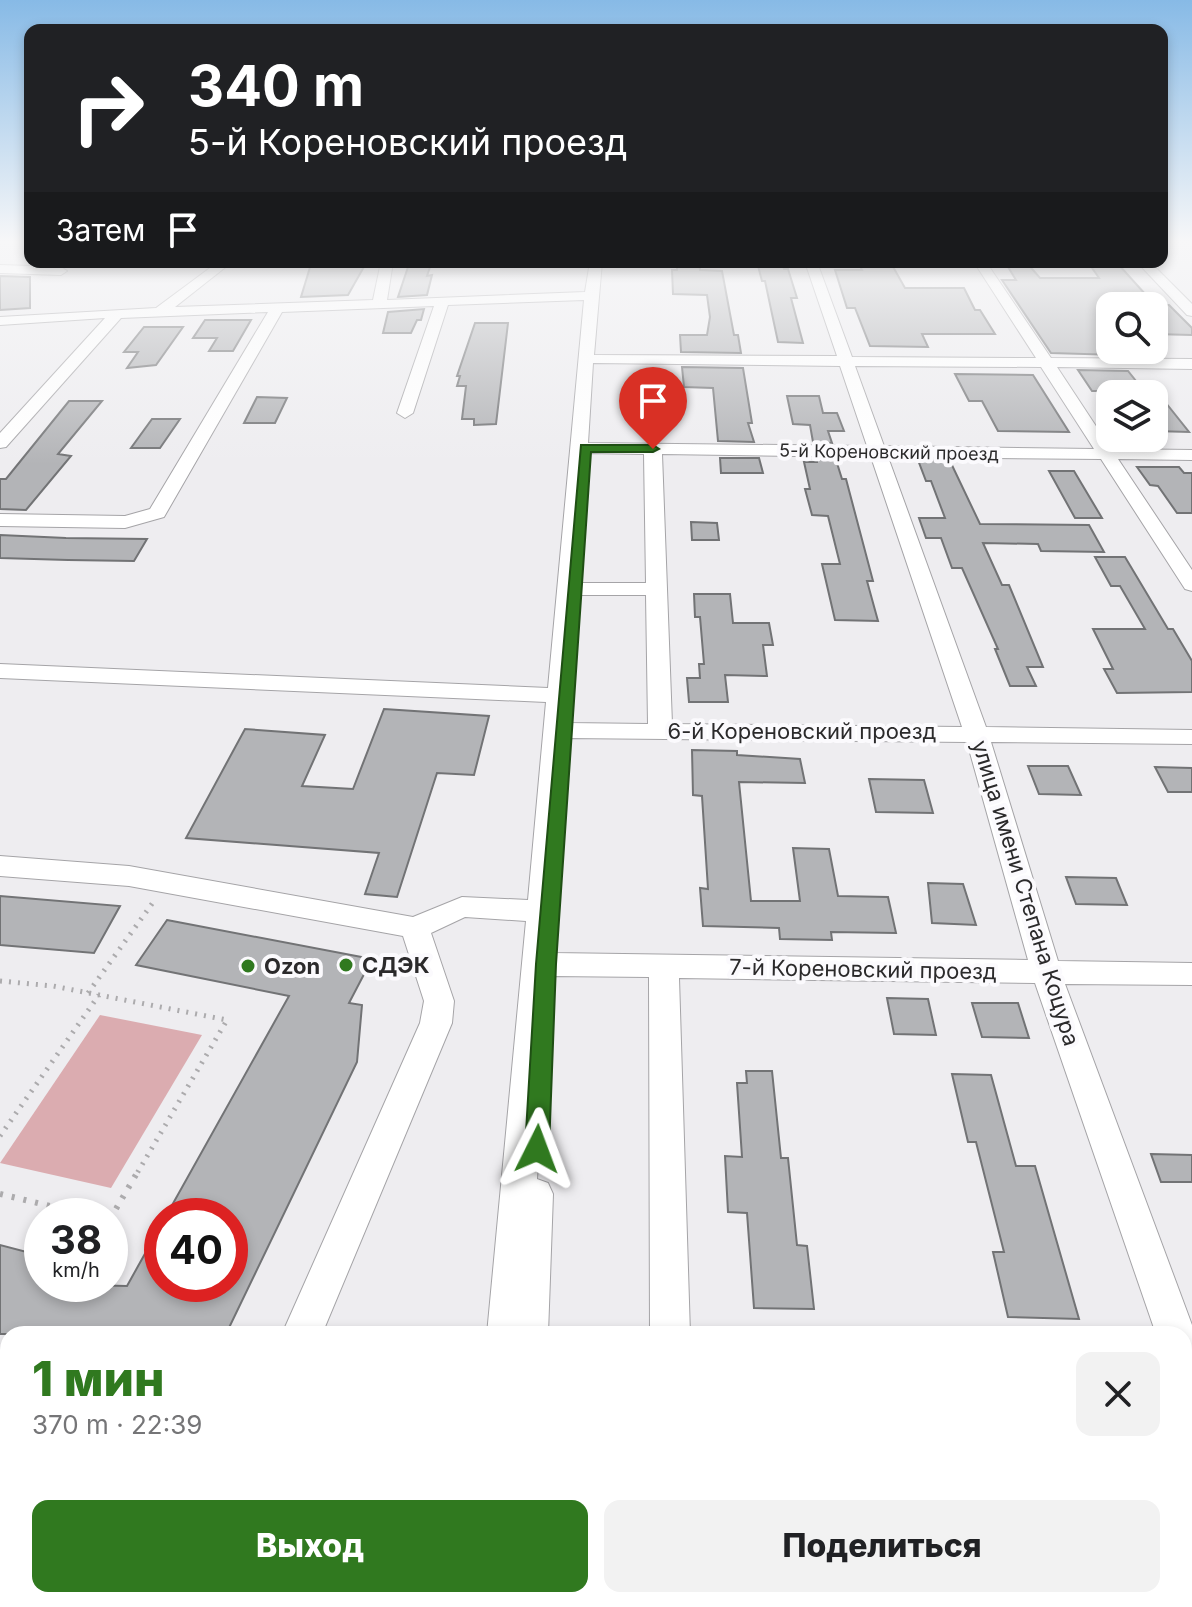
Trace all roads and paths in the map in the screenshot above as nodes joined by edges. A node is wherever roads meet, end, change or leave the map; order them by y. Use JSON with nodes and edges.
{"nodes":[{"id":1,"x":117,"y":314,"type":"edge"},
{"id":2,"x":274,"y":314,"type":"edge"},
{"id":3,"x":438,"y":314,"type":"edge"},
{"id":4,"x":590,"y":314,"type":"edge"},
{"id":5,"x":597,"y":314,"type":"edge"},
{"id":6,"x":830,"y":314,"type":"edge"},
{"id":7,"x":1014,"y":314,"type":"edge"},
{"id":8,"x":596,"y":359,"type":"junction"},
{"id":9,"x":847,"y":361,"type":"junction"},
{"id":10,"x":1045,"y":362,"type":"junction"},
{"id":11,"x":1192,"y":364,"type":"edge"},
{"id":12,"x":405,"y":413,"type":"dead end"},
{"id":13,"x":0,"y":443,"type":"edge"},
{"id":14,"x":585,"y":448,"type":"junction"},
{"id":15,"x":653,"y":449,"type":"junction"},
{"id":16,"x":878,"y":452,"type":"junction"},
{"id":17,"x":1107,"y":455,"type":"junction"},
{"id":18,"x":1192,"y":455,"type":"edge"},
{"id":19,"x":0,"y":520,"type":"edge"},
{"id":20,"x":1192,"y":585,"type":"edge"},
{"id":21,"x":573,"y":589,"type":"junction"},
{"id":22,"x":656,"y":589,"type":"junction"},
{"id":23,"x":0,"y":671,"type":"edge"},
{"id":24,"x":559,"y":696,"type":"junction"},
{"id":25,"x":560,"y":730,"type":"junction"},
{"id":26,"x":660,"y":730,"type":"junction"},
{"id":27,"x":976,"y":732,"type":"junction"},
{"id":28,"x":1192,"y":737,"type":"edge"},
{"id":29,"x":0,"y":866,"type":"edge"},
{"id":30,"x":167,"y":883,"type":"junction"},
{"id":31,"x":540,"y":911,"type":"junction"},
{"id":32,"x":415,"y":928,"type":"junction"},
{"id":33,"x":540,"y":964,"type":"junction"},
{"id":34,"x":664,"y":967,"type":"junction"},
{"id":35,"x":1046,"y":972,"type":"junction"},
{"id":36,"x":1192,"y":974,"type":"edge"},
{"id":37,"x":0,"y":981,"type":"edge"},
{"id":38,"x":88,"y":993,"type":"junction"},
{"id":39,"x":99,"y":995,"type":"junction"},
{"id":40,"x":0,"y":1136,"type":"edge"},
{"id":41,"x":0,"y":1194,"type":"edge"},
{"id":42,"x":122,"y":1198,"type":"edge"},
{"id":43,"x":24,"y":1200,"type":"edge"},
{"id":44,"x":305,"y":1326,"type":"edge"},
{"id":45,"x":508,"y":1326,"type":"edge"},
{"id":46,"x":528,"y":1326,"type":"edge"},
{"id":47,"x":670,"y":1326,"type":"edge"},
{"id":48,"x":1173,"y":1326,"type":"edge"}],
"edges":[{"from":1,"to":13,"type":"street"},
{"from":2,"to":19,"type":"street"},
{"from":3,"to":12,"type":"street"},
{"from":4,"to":24,"type":"street"},
{"from":5,"to":8,"type":"street"},
{"from":6,"to":9,"type":"street","name":"улица имени Степана Коцура"},
{"from":7,"to":10,"type":"street"},
{"from":8,"to":9,"type":"street"},
{"from":8,"to":14,"type":"street"},
{"from":9,"to":10,"type":"street"},
{"from":9,"to":16,"type":"street","name":"улица имени Степана Коцура"},
{"from":10,"to":11,"type":"street"},
{"from":10,"to":17,"type":"street"},
{"from":14,"to":15,"type":"street","name":"5-й Кореновский проезд"},
{"from":14,"to":21,"type":"street"},
{"from":15,"to":16,"type":"street","name":"5-й Кореновский проезд"},
{"from":15,"to":22,"type":"street"},
{"from":16,"to":17,"type":"street","name":"5-й Кореновский проезд"},
{"from":16,"to":27,"type":"street","name":"улица имени Степана Коцура"},
{"from":17,"to":18,"type":"street","name":"5-й Кореновский проезд"},
{"from":17,"to":20,"type":"street"},
{"from":21,"to":22,"type":"street"},
{"from":21,"to":25,"type":"street"},
{"from":22,"to":26,"type":"street"},
{"from":23,"to":24,"type":"street"},
{"from":24,"to":25,"type":"street"},
{"from":25,"to":26,"type":"street","name":"6-й Кореновский проезд"},
{"from":25,"to":31,"type":"street"},
{"from":25,"to":33,"type":"street"},
{"from":26,"to":27,"type":"street","name":"6-й Кореновский проезд"},
{"from":27,"to":28,"type":"street","name":"6-й Кореновский проезд"},
{"from":27,"to":35,"type":"street","name":"улица имени Степана Коцура"},
{"from":29,"to":30,"type":"street"},
{"from":30,"to":32,"type":"street"},
{"from":30,"to":38,"type":"path"},
{"from":31,"to":32,"type":"street"},
{"from":31,"to":33,"type":"street"},
{"from":32,"to":44,"type":"street"},
{"from":33,"to":34,"type":"street","name":"7-й Кореновский проезд"},
{"from":33,"to":45,"type":"street"},
{"from":33,"to":46,"type":"street"},
{"from":34,"to":35,"type":"street","name":"7-й Кореновский проезд"},
{"from":34,"to":47,"type":"street"},
{"from":35,"to":36,"type":"street","name":"7-й Кореновский проезд"},
{"from":35,"to":48,"type":"street","name":"улица имени Степана Коцура"},
{"from":37,"to":38,"type":"path"},
{"from":38,"to":39,"type":"path"},
{"from":39,"to":40,"type":"path"},
{"from":39,"to":42,"type":"path"},
{"from":41,"to":43,"type":"path"}]}
